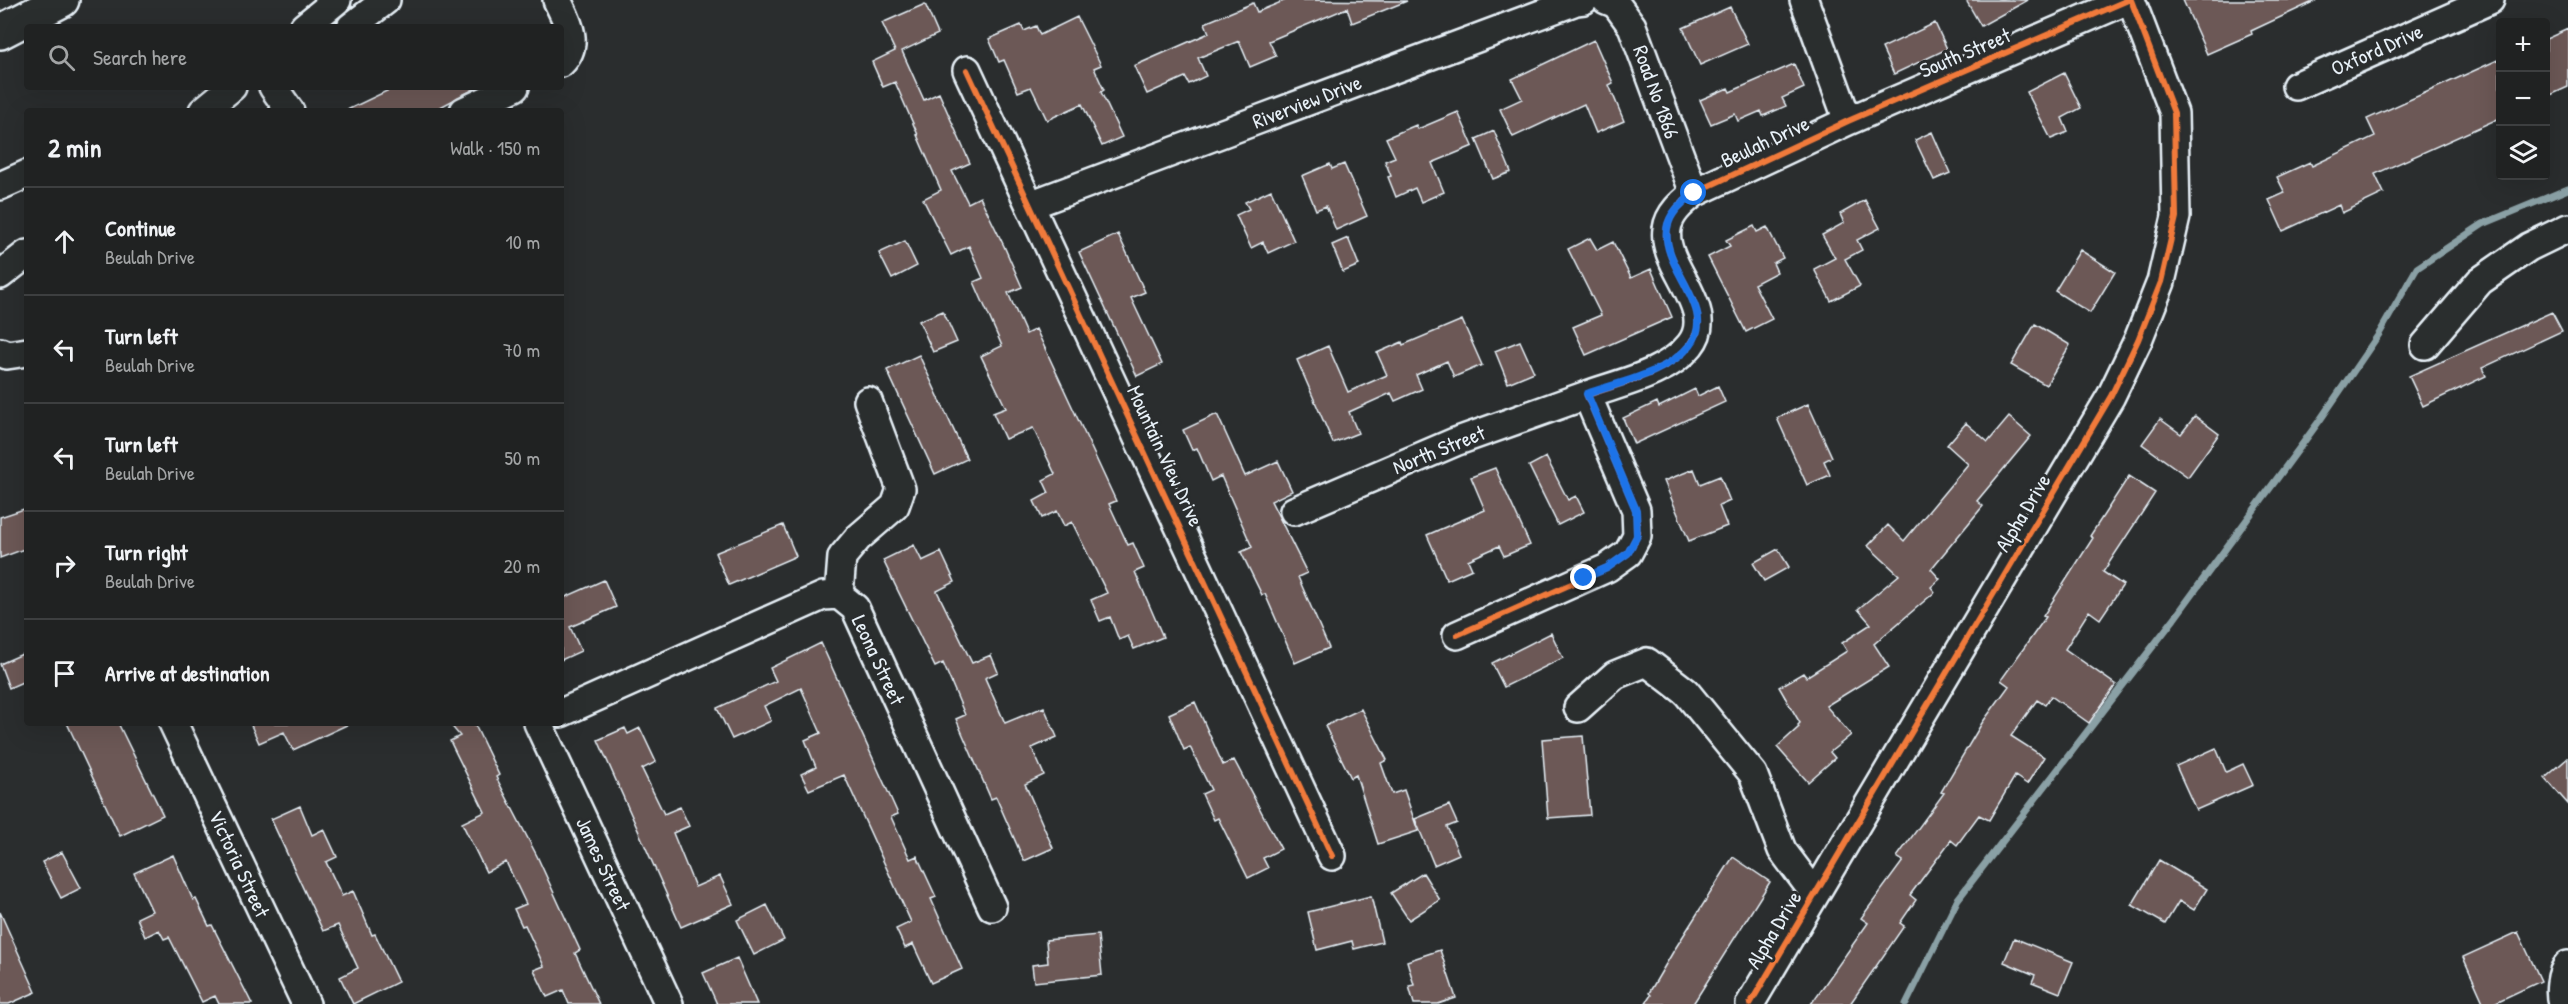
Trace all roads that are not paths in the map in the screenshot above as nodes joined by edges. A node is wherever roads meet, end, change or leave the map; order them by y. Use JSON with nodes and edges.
{"nodes":[{"id":1,"x":62,"y":0,"type":"edge"},
{"id":2,"x":337,"y":0,"type":"edge"},
{"id":3,"x":386,"y":0,"type":"edge"},
{"id":4,"x":557,"y":0,"type":"edge"},
{"id":5,"x":1584,"y":0,"type":"edge"},
{"id":6,"x":1606,"y":0,"type":"edge"},
{"id":7,"x":1804,"y":0,"type":"edge"},
{"id":8,"x":2130,"y":0,"type":"edge"},
{"id":9,"x":2490,"y":0,"type":"edge"},
{"id":10,"x":308,"y":24,"type":"edge"},
{"id":11,"x":355,"y":24,"type":"edge"},
{"id":12,"x":0,"y":32,"type":"edge"},
{"id":13,"x":564,"y":59,"type":"edge"},
{"id":14,"x":967,"y":70,"type":"dead end"},
{"id":15,"x":2296,"y":86,"type":"dead end"},
{"id":16,"x":228,"y":90,"type":"edge"},
{"id":17,"x":276,"y":90,"type":"edge"},
{"id":18,"x":509,"y":90,"type":"edge"},
{"id":19,"x":202,"y":108,"type":"edge"},
{"id":20,"x":288,"y":108,"type":"edge"},
{"id":21,"x":470,"y":108,"type":"edge"},
{"id":22,"x":1848,"y":121,"type":"junction"},
{"id":23,"x":24,"y":175,"type":"edge"},
{"id":24,"x":0,"y":186,"type":"edge"},
{"id":25,"x":1694,"y":193,"type":"junction"},
{"id":26,"x":1030,"y":205,"type":"junction"},
{"id":27,"x":2568,"y":228,"type":"edge"},
{"id":28,"x":24,"y":256,"type":"edge"},
{"id":29,"x":0,"y":276,"type":"edge"},
{"id":30,"x":2425,"y":345,"type":"dead end"},
{"id":31,"x":0,"y":352,"type":"edge"},
{"id":32,"x":24,"y":352,"type":"edge"},
{"id":33,"x":1587,"y":394,"type":"junction"},
{"id":34,"x":868,"y":401,"type":"dead end"},
{"id":35,"x":1294,"y":511,"type":"dead end"},
{"id":36,"x":839,"y":595,"type":"junction"},
{"id":37,"x":1457,"y":635,"type":"dead end"},
{"id":38,"x":1578,"y":708,"type":"dead end"},
{"id":39,"x":564,"y":712,"type":"edge"},
{"id":40,"x":174,"y":726,"type":"edge"},
{"id":41,"x":540,"y":726,"type":"edge"},
{"id":42,"x":1332,"y":856,"type":"dead end"},
{"id":43,"x":1815,"y":894,"type":"junction"},
{"id":44,"x":992,"y":907,"type":"dead end"},
{"id":45,"x":2568,"y":965,"type":"edge"},
{"id":46,"x":306,"y":1004,"type":"edge"},
{"id":47,"x":669,"y":1004,"type":"edge"},
{"id":48,"x":1750,"y":1004,"type":"edge"},
{"id":49,"x":2562,"y":1004,"type":"edge"}],
"edges":[{"from":1,"to":12,"type":"main road"},
{"from":2,"to":10,"type":"street"},
{"from":3,"to":11,"type":"street"},
{"from":4,"to":13,"type":"street"},
{"from":5,"to":26,"type":"street","name":"Riverview Drive"},
{"from":6,"to":25,"type":"street","name":"Road No 1866"},
{"from":7,"to":22,"type":"street"},
{"from":8,"to":22,"type":"street","name":"South Street"},
{"from":8,"to":43,"type":"street","name":"Alpha Drive"},
{"from":9,"to":15,"type":"street","name":"Oxford Drive"},
{"from":14,"to":26,"type":"street","name":"Mountain View Drive"},
{"from":16,"to":19,"type":"street"},
{"from":17,"to":20,"type":"street"},
{"from":18,"to":21,"type":"street"},
{"from":22,"to":25,"type":"street","name":"Beulah Drive"},
{"from":23,"to":24,"type":"street"},
{"from":25,"to":33,"type":"street","name":"Beulah Drive"},
{"from":26,"to":42,"type":"street","name":"Mountain View Drive"},
{"from":27,"to":30,"type":"street"},
{"from":28,"to":29,"type":"street"},
{"from":31,"to":32,"type":"street"},
{"from":33,"to":35,"type":"street","name":"North Street"},
{"from":33,"to":37,"type":"street"},
{"from":34,"to":36,"type":"street"},
{"from":36,"to":39,"type":"street","name":"Leona Street"},
{"from":36,"to":44,"type":"street","name":"Leona Street"},
{"from":38,"to":43,"type":"street"},
{"from":40,"to":46,"type":"street","name":"Victoria Street"},
{"from":41,"to":47,"type":"street","name":"James Street"},
{"from":43,"to":48,"type":"street","name":"Alpha Drive"},
{"from":45,"to":49,"type":"street"}]}
